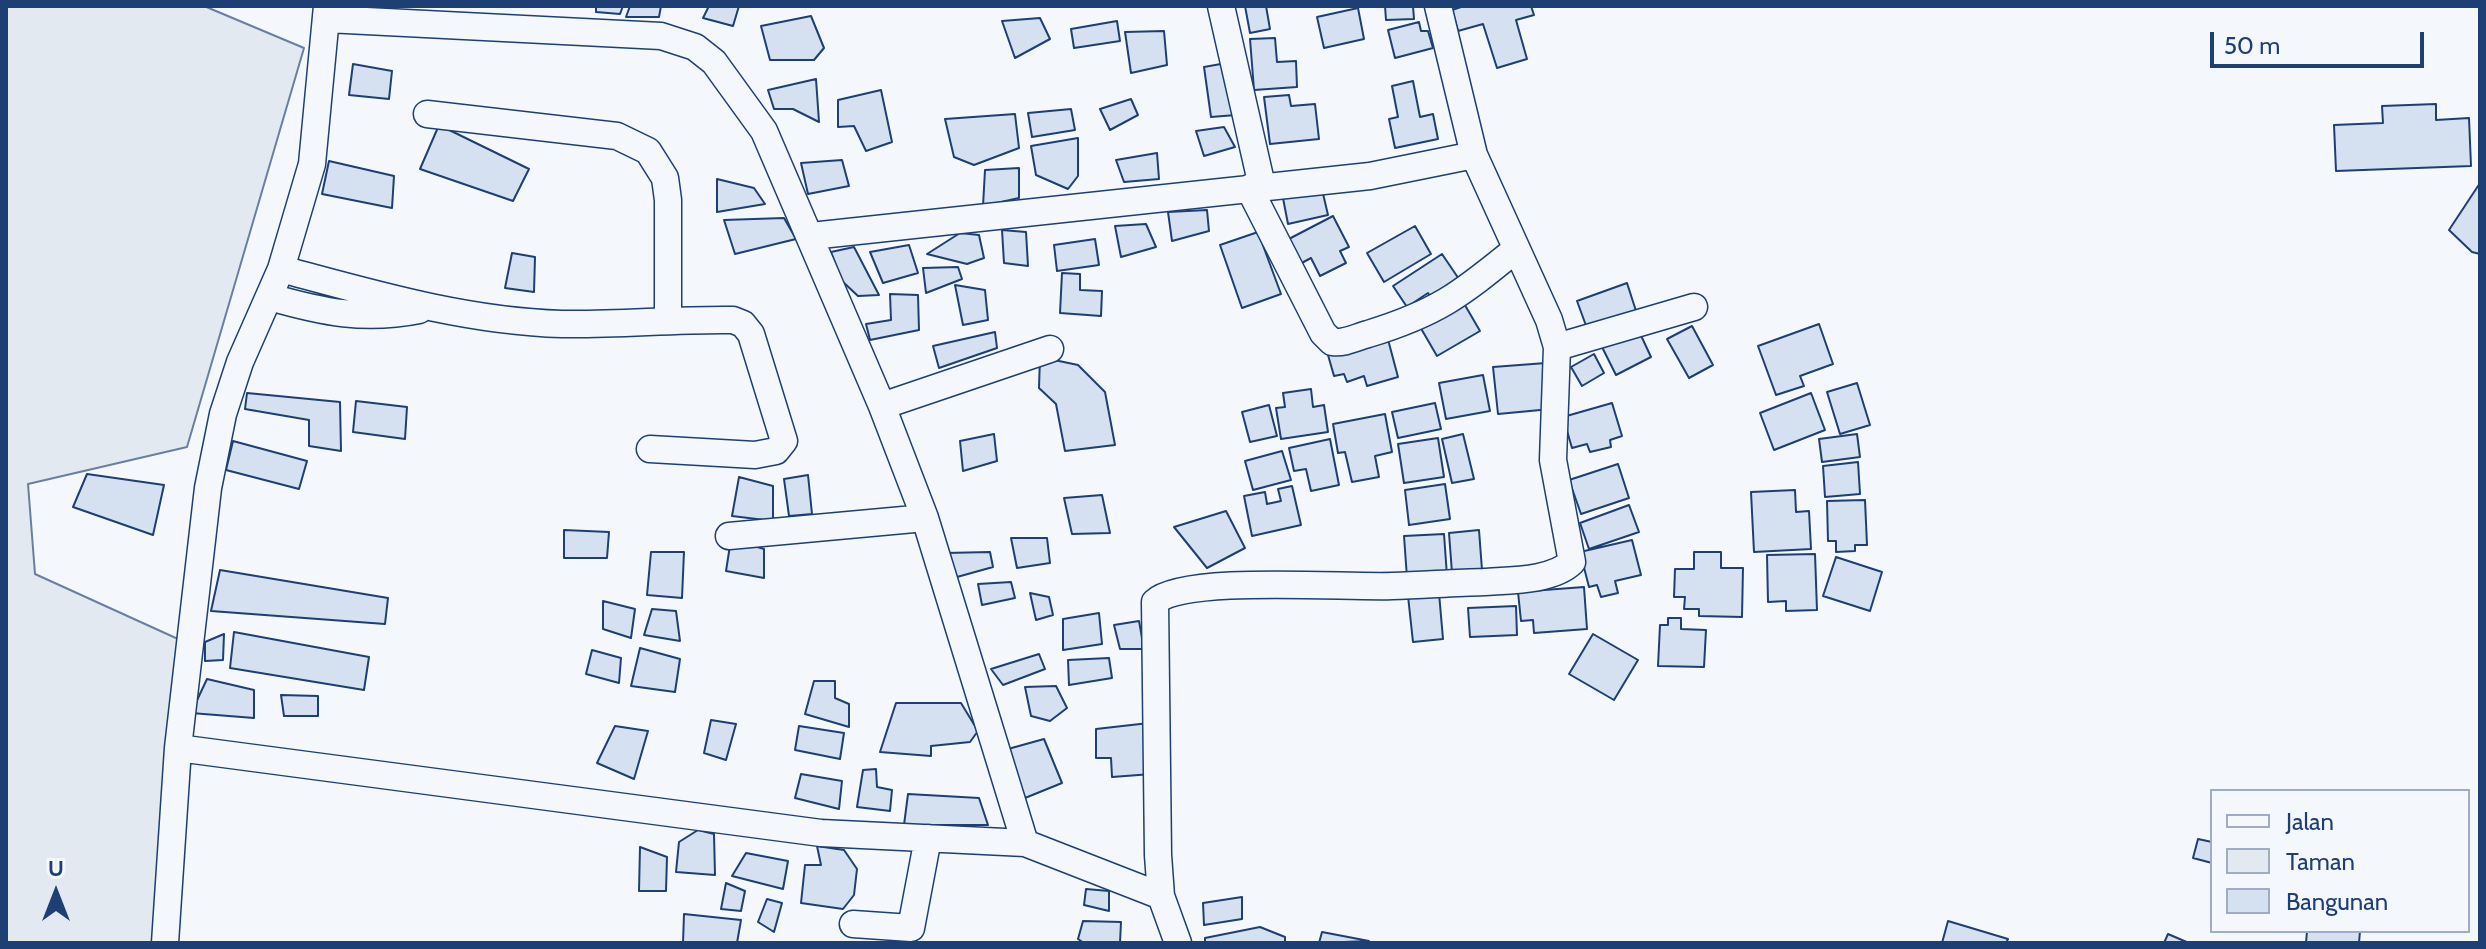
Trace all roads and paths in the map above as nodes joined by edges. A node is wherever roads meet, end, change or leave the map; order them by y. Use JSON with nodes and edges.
{"nodes":[{"id":1,"x":1221,"y":6,"type":"edge"},
{"id":2,"x":1438,"y":6,"type":"edge"},
{"id":3,"x":327,"y":12,"type":"edge"},
{"id":4,"x":442,"y":16,"type":"edge"},
{"id":5,"x":427,"y":114,"type":"dead end"},
{"id":6,"x":1474,"y":155,"type":"junction"},
{"id":7,"x":1256,"y":187,"type":"junction"},
{"id":8,"x":811,"y":236,"type":"junction"},
{"id":9,"x":1515,"y":250,"type":"junction"},
{"id":10,"x":281,"y":269,"type":"junction"},
{"id":11,"x":270,"y":297,"type":"junction"},
{"id":12,"x":1694,"y":307,"type":"dead end"},
{"id":13,"x":427,"y":309,"type":"junction"},
{"id":14,"x":668,"y":319,"type":"junction"},
{"id":15,"x":1557,"y":347,"type":"junction"},
{"id":16,"x":1050,"y":349,"type":"dead end"},
{"id":17,"x":882,"y":406,"type":"junction"},
{"id":18,"x":650,"y":449,"type":"dead end"},
{"id":19,"x":925,"y":518,"type":"junction"},
{"id":20,"x":729,"y":536,"type":"dead end"},
{"id":21,"x":178,"y":748,"type":"junction"},
{"id":22,"x":928,"y":838,"type":"junction"},
{"id":23,"x":1025,"y":843,"type":"junction"},
{"id":24,"x":1161,"y":896,"type":"junction"},
{"id":25,"x":853,"y":924,"type":"dead end"},
{"id":26,"x":165,"y":943,"type":"edge"},
{"id":27,"x":1178,"y":943,"type":"edge"}],
"edges":[{"from":1,"to":7,"type":"street"},
{"from":2,"to":6,"type":"street"},
{"from":3,"to":4,"type":"street"},
{"from":3,"to":10,"type":"street"},
{"from":4,"to":8,"type":"street"},
{"from":5,"to":14,"type":"street"},
{"from":6,"to":7,"type":"street"},
{"from":6,"to":9,"type":"street"},
{"from":7,"to":8,"type":"street"},
{"from":7,"to":9,"type":"street"},
{"from":8,"to":17,"type":"street"},
{"from":9,"to":15,"type":"street"},
{"from":10,"to":11,"type":"street"},
{"from":10,"to":13,"type":"street"},
{"from":11,"to":13,"type":"street"},
{"from":11,"to":21,"type":"street"},
{"from":12,"to":15,"type":"street"},
{"from":13,"to":14,"type":"street"},
{"from":14,"to":18,"type":"street"},
{"from":15,"to":24,"type":"street"},
{"from":16,"to":17,"type":"street"},
{"from":17,"to":19,"type":"street"},
{"from":19,"to":20,"type":"street"},
{"from":19,"to":23,"type":"street"},
{"from":21,"to":22,"type":"street"},
{"from":21,"to":26,"type":"street"},
{"from":22,"to":23,"type":"street"},
{"from":22,"to":25,"type":"street"},
{"from":23,"to":24,"type":"street"},
{"from":24,"to":27,"type":"street"}]}
